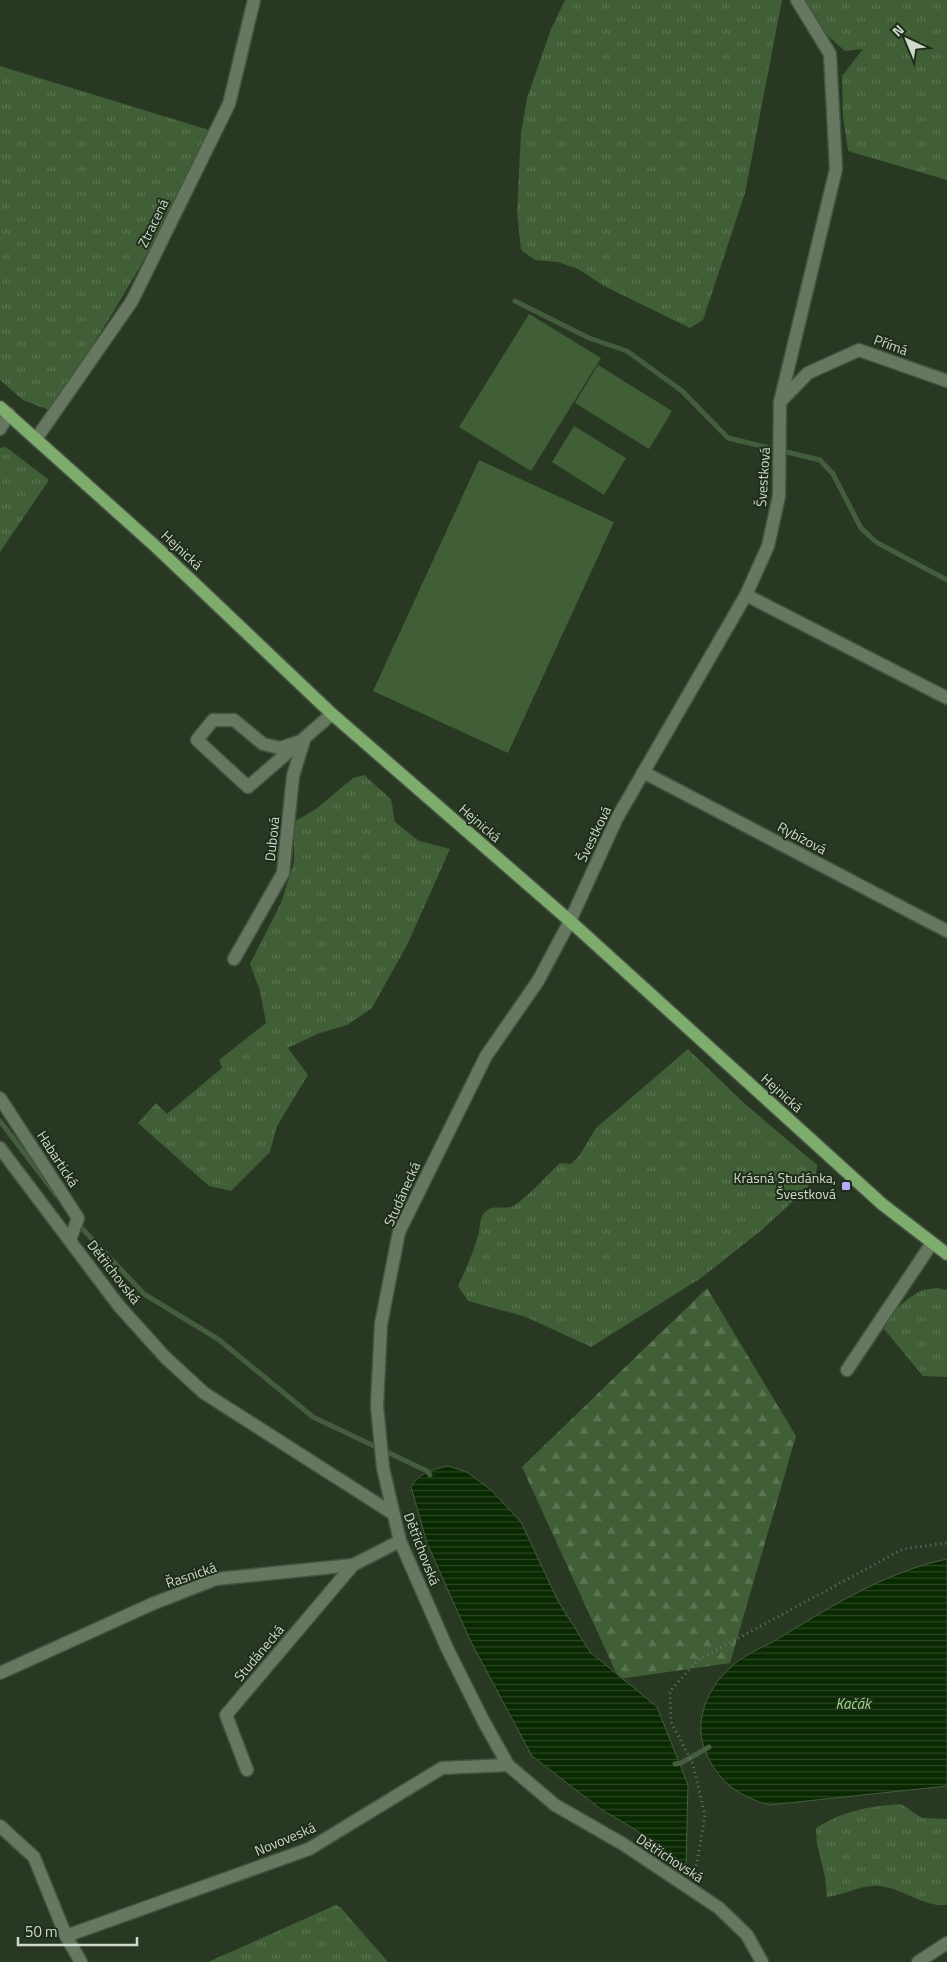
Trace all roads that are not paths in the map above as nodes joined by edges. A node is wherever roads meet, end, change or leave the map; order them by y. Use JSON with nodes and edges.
{"nodes":[{"id":1,"x":254,"y":0,"type":"edge"},
{"id":2,"x":797,"y":0,"type":"edge"},
{"id":3,"x":947,"y":381,"type":"edge"},
{"id":4,"x":780,"y":402,"type":"junction"},
{"id":5,"x":4,"y":411,"type":"edge"},
{"id":6,"x":0,"y":429,"type":"edge"},
{"id":7,"x":36,"y":439,"type":"junction"},
{"id":8,"x":746,"y":595,"type":"junction"},
{"id":9,"x":947,"y":698,"type":"edge"},
{"id":10,"x":332,"y":714,"type":"junction"},
{"id":11,"x":304,"y":740,"type":"junction"},
{"id":12,"x":643,"y":772,"type":"junction"},
{"id":13,"x":570,"y":920,"type":"junction"},
{"id":14,"x":947,"y":931,"type":"edge"},
{"id":15,"x":234,"y":960,"type":"dead end"},
{"id":16,"x":0,"y":1098,"type":"edge"},
{"id":17,"x":0,"y":1148,"type":"edge"},
{"id":18,"x":70,"y":1240,"type":"junction"},
{"id":19,"x":932,"y":1243,"type":"junction"},
{"id":20,"x":947,"y":1254,"type":"edge"},
{"id":21,"x":847,"y":1370,"type":"dead end"},
{"id":22,"x":392,"y":1513,"type":"junction"},
{"id":23,"x":400,"y":1541,"type":"junction"},
{"id":24,"x":353,"y":1565,"type":"junction"},
{"id":25,"x":0,"y":1673,"type":"edge"},
{"id":26,"x":508,"y":1764,"type":"junction"},
{"id":27,"x":247,"y":1770,"type":"dead end"},
{"id":28,"x":0,"y":1826,"type":"edge"},
{"id":29,"x":66,"y":1936,"type":"junction"},
{"id":30,"x":947,"y":1943,"type":"edge"},
{"id":31,"x":81,"y":1962,"type":"edge"},
{"id":32,"x":762,"y":1962,"type":"edge"},
{"id":33,"x":918,"y":1962,"type":"edge"}],
"edges":[{"from":1,"to":7,"type":"street","name":"Ztracená"},
{"from":2,"to":4,"type":"street","name":"Švestková"},
{"from":3,"to":4,"type":"street","name":"Přímá"},
{"from":4,"to":8,"type":"street","name":"Švestková"},
{"from":5,"to":6,"type":"street"},
{"from":5,"to":7,"type":"main road","name":"Hejnická"},
{"from":7,"to":10,"type":"main road","name":"Hejnická"},
{"from":8,"to":9,"type":"street"},
{"from":8,"to":12,"type":"street","name":"Švestková"},
{"from":10,"to":11,"type":"street"},
{"from":10,"to":13,"type":"main road","name":"Hejnická"},
{"from":11,"to":11,"type":"street"},
{"from":11,"to":15,"type":"street","name":"Dubová"},
{"from":12,"to":13,"type":"street","name":"Švestková"},
{"from":12,"to":14,"type":"street","name":"Rybízová"},
{"from":13,"to":19,"type":"main road","name":"Hejnická"},
{"from":13,"to":22,"type":"street","name":"Studánecká"},
{"from":16,"to":18,"type":"street","name":"Habartická"},
{"from":17,"to":18,"type":"street","name":"Dětřichovská"},
{"from":18,"to":22,"type":"street","name":"Dětřichovská"},
{"from":19,"to":20,"type":"main road","name":"Hejnická"},
{"from":19,"to":21,"type":"street"},
{"from":22,"to":23,"type":"street","name":"Dětřichovská"},
{"from":23,"to":24,"type":"street","name":"Řasnická"},
{"from":23,"to":26,"type":"street","name":"Dětřichovská"},
{"from":24,"to":25,"type":"street","name":"Řasnická"},
{"from":24,"to":27,"type":"street","name":"Studánecká"},
{"from":26,"to":29,"type":"street","name":"Novoveská"},
{"from":26,"to":32,"type":"street","name":"Dětřichovská"},
{"from":28,"to":29,"type":"street"},
{"from":29,"to":31,"type":"street"},
{"from":30,"to":33,"type":"street"}]}
